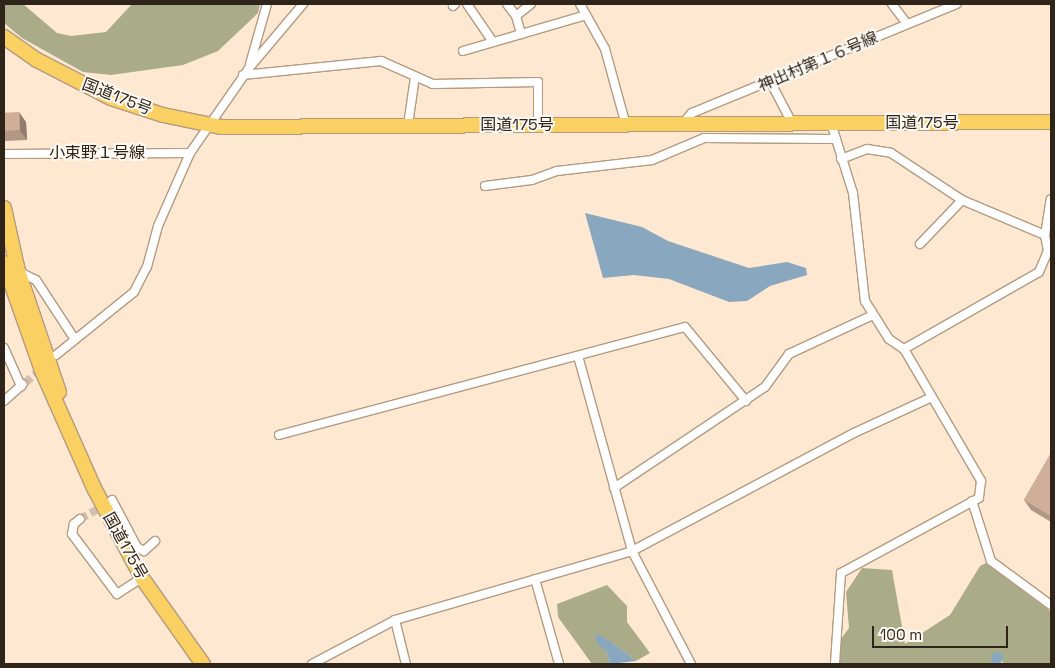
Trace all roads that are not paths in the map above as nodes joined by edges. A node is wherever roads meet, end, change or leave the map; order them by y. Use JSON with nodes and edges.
{"nodes":[{"id":1,"x":267,"y":4,"type":"edge"},
{"id":2,"x":303,"y":4,"type":"edge"},
{"id":3,"x":467,"y":4,"type":"edge"},
{"id":4,"x":507,"y":4,"type":"edge"},
{"id":5,"x":531,"y":4,"type":"edge"},
{"id":6,"x":580,"y":4,"type":"edge"},
{"id":7,"x":892,"y":4,"type":"edge"},
{"id":8,"x":956,"y":4,"type":"edge"},
{"id":9,"x":586,"y":15,"type":"junction"},
{"id":10,"x":516,"y":16,"type":"junction"},
{"id":11,"x":907,"y":24,"type":"junction"},
{"id":12,"x":521,"y":34,"type":"junction"},
{"id":13,"x":4,"y":37,"type":"edge"},
{"id":14,"x":493,"y":42,"type":"junction"},
{"id":15,"x":463,"y":51,"type":"dead end"},
{"id":16,"x":249,"y":68,"type":"junction"},
{"id":17,"x":244,"y":75,"type":"junction"},
{"id":18,"x":415,"y":77,"type":"junction"},
{"id":19,"x":771,"y":83,"type":"junction"},
{"id":20,"x":1051,"y":122,"type":"edge"},
{"id":21,"x":792,"y":123,"type":"junction"},
{"id":22,"x":831,"y":123,"type":"junction"},
{"id":23,"x":682,"y":124,"type":"junction"},
{"id":24,"x":208,"y":125,"type":"junction"},
{"id":25,"x":538,"y":125,"type":"junction"},
{"id":26,"x":626,"y":125,"type":"junction"},
{"id":27,"x":408,"y":126,"type":"junction"},
{"id":28,"x":836,"y":140,"type":"junction"},
{"id":29,"x":190,"y":153,"type":"junction"},
{"id":30,"x":4,"y":154,"type":"edge"},
{"id":31,"x":841,"y":159,"type":"junction"},
{"id":32,"x":485,"y":186,"type":"dead end"},
{"id":33,"x":1051,"y":199,"type":"edge"},
{"id":34,"x":962,"y":200,"type":"junction"},
{"id":35,"x":4,"y":208,"type":"edge"},
{"id":36,"x":1045,"y":235,"type":"junction"},
{"id":37,"x":920,"y":244,"type":"dead end"},
{"id":38,"x":8,"y":267,"type":"edge"},
{"id":39,"x":873,"y":315,"type":"junction"},
{"id":40,"x":74,"y":338,"type":"junction"},
{"id":41,"x":4,"y":348,"type":"edge"},
{"id":42,"x":904,"y":349,"type":"junction"},
{"id":43,"x":56,"y":355,"type":"dead end"},
{"id":44,"x":578,"y":356,"type":"junction"},
{"id":45,"x":5,"y":360,"type":"edge"},
{"id":46,"x":930,"y":398,"type":"junction"},
{"id":47,"x":746,"y":400,"type":"junction"},
{"id":48,"x":4,"y":401,"type":"edge"},
{"id":49,"x":279,"y":435,"type":"dead end"},
{"id":50,"x":614,"y":488,"type":"junction"},
{"id":51,"x":112,"y":500,"type":"dead end"},
{"id":52,"x":972,"y":501,"type":"junction"},
{"id":53,"x":80,"y":519,"type":"dead end"},
{"id":54,"x":155,"y":541,"type":"dead end"},
{"id":55,"x":632,"y":551,"type":"junction"},
{"id":56,"x":142,"y":578,"type":"junction"},
{"id":57,"x":535,"y":579,"type":"junction"},
{"id":58,"x":1051,"y":605,"type":"edge"},
{"id":59,"x":395,"y":620,"type":"junction"},
{"id":60,"x":203,"y":664,"type":"edge"},
{"id":61,"x":312,"y":664,"type":"edge"},
{"id":62,"x":406,"y":664,"type":"edge"},
{"id":63,"x":559,"y":664,"type":"edge"},
{"id":64,"x":691,"y":664,"type":"edge"},
{"id":65,"x":835,"y":664,"type":"edge"}],
"edges":[{"from":1,"to":16,"type":"street"},
{"from":2,"to":16,"type":"street"},
{"from":3,"to":14,"type":"street"},
{"from":4,"to":10,"type":"street"},
{"from":5,"to":10,"type":"street"},
{"from":6,"to":9,"type":"street"},
{"from":7,"to":11,"type":"street"},
{"from":8,"to":11,"type":"street","name":"神出村第１６号線"},
{"from":9,"to":12,"type":"street"},
{"from":9,"to":26,"type":"street"},
{"from":10,"to":12,"type":"street"},
{"from":11,"to":19,"type":"street","name":"神出村第１６号線"},
{"from":12,"to":14,"type":"street"},
{"from":13,"to":24,"type":"highway","name":"国道175号"},
{"from":14,"to":15,"type":"street"},
{"from":16,"to":17,"type":"street"},
{"from":17,"to":18,"type":"street"},
{"from":17,"to":24,"type":"street"},
{"from":18,"to":25,"type":"street"},
{"from":18,"to":27,"type":"street"},
{"from":19,"to":21,"type":"street"},
{"from":19,"to":23,"type":"street","name":"神出村第１６号線"},
{"from":20,"to":22,"type":"highway","name":"国道175号"},
{"from":21,"to":22,"type":"highway","name":"国道175号"},
{"from":21,"to":23,"type":"highway","name":"国道175号"},
{"from":22,"to":28,"type":"street"},
{"from":23,"to":26,"type":"highway","name":"国道175号"},
{"from":24,"to":27,"type":"highway","name":"国道175号"},
{"from":24,"to":29,"type":"street"},
{"from":25,"to":26,"type":"highway","name":"国道175号"},
{"from":25,"to":27,"type":"highway","name":"国道175号"},
{"from":28,"to":31,"type":"street"},
{"from":28,"to":32,"type":"street"},
{"from":29,"to":30,"type":"street","name":"小束野１号線"},
{"from":29,"to":40,"type":"street"},
{"from":31,"to":34,"type":"street"},
{"from":31,"to":39,"type":"street"},
{"from":33,"to":36,"type":"street"},
{"from":34,"to":36,"type":"street"},
{"from":34,"to":37,"type":"street"},
{"from":35,"to":38,"type":"highway","name":"国道175号"},
{"from":36,"to":42,"type":"street"},
{"from":38,"to":40,"type":"street"},
{"from":38,"to":56,"type":"highway","name":"国道175号"},
{"from":39,"to":42,"type":"street"},
{"from":39,"to":47,"type":"street"},
{"from":40,"to":43,"type":"street"},
{"from":41,"to":45,"type":"street"},
{"from":42,"to":46,"type":"street"},
{"from":44,"to":47,"type":"street"},
{"from":44,"to":49,"type":"street"},
{"from":44,"to":50,"type":"street"},
{"from":45,"to":48,"type":"street"},
{"from":46,"to":52,"type":"street"},
{"from":46,"to":55,"type":"street"},
{"from":47,"to":50,"type":"street"},
{"from":50,"to":55,"type":"street"},
{"from":51,"to":54,"type":"street"},
{"from":52,"to":58,"type":"street"},
{"from":52,"to":65,"type":"street"},
{"from":53,"to":56,"type":"street"},
{"from":55,"to":57,"type":"street"},
{"from":55,"to":64,"type":"street"},
{"from":56,"to":60,"type":"highway","name":"国道175号"},
{"from":57,"to":59,"type":"street"},
{"from":57,"to":63,"type":"street"},
{"from":59,"to":61,"type":"street"},
{"from":59,"to":62,"type":"street"}]}
